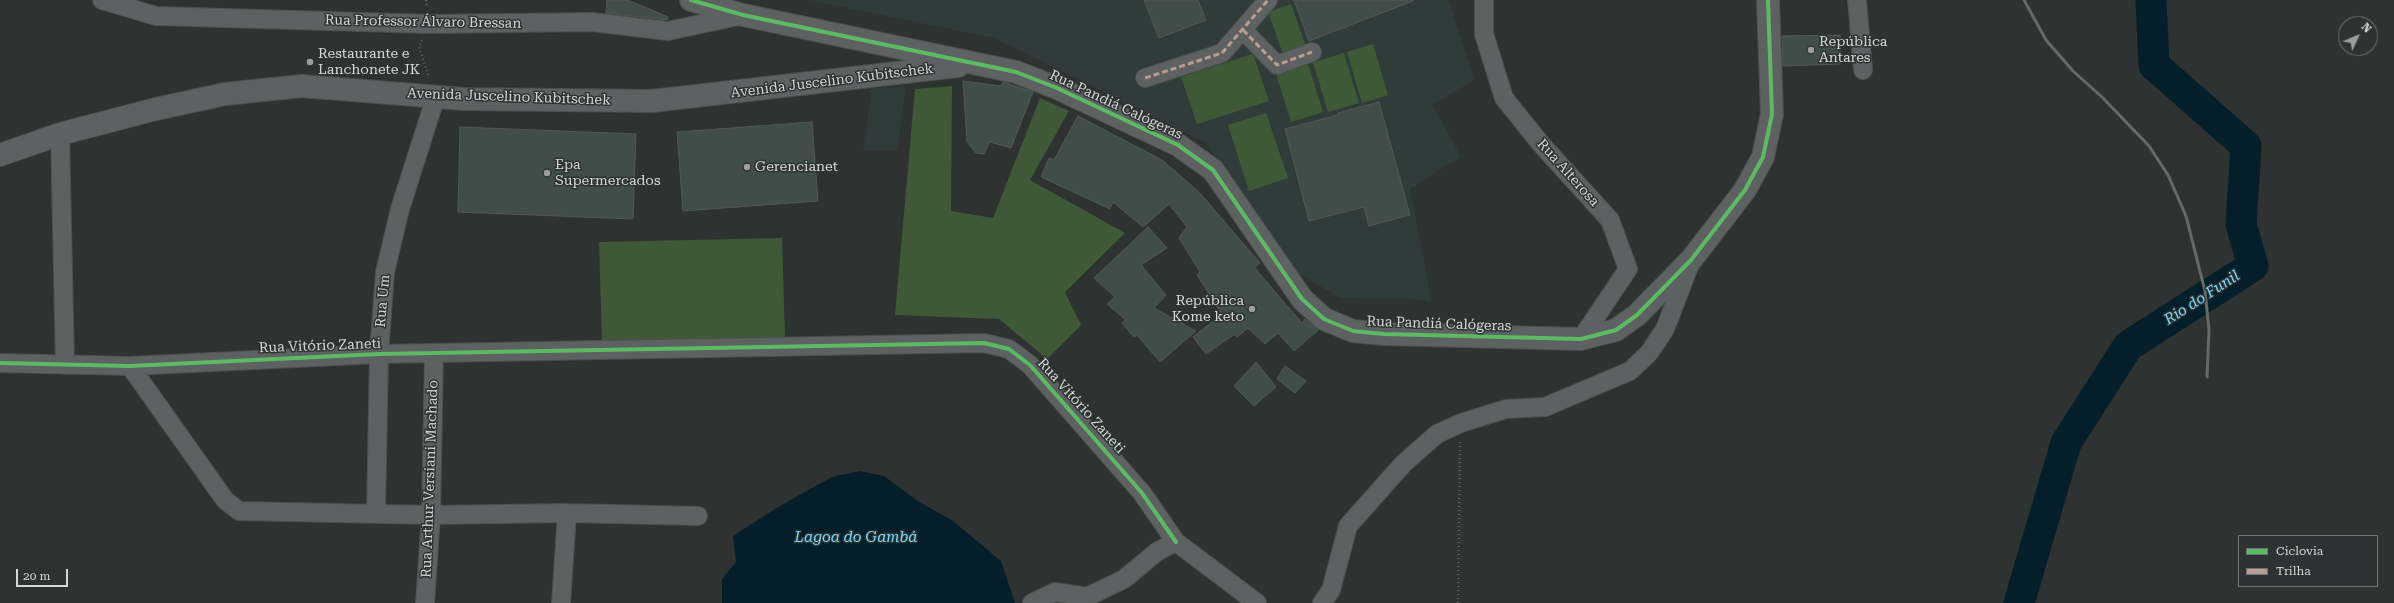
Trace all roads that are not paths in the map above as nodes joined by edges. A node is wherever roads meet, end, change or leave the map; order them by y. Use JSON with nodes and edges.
{"nodes":[{"id":1,"x":102,"y":0,"type":"edge"},
{"id":2,"x":691,"y":0,"type":"edge"},
{"id":3,"x":1268,"y":0,"type":"edge"},
{"id":4,"x":1484,"y":0,"type":"edge"},
{"id":5,"x":1768,"y":0,"type":"edge"},
{"id":6,"x":1857,"y":0,"type":"edge"},
{"id":7,"x":743,"y":15,"type":"junction"},
{"id":8,"x":1242,"y":30,"type":"junction"},
{"id":9,"x":1312,"y":52,"type":"dead end"},
{"id":10,"x":977,"y":64,"type":"junction"},
{"id":11,"x":1863,"y":70,"type":"dead end"},
{"id":12,"x":1145,"y":78,"type":"dead end"},
{"id":13,"x":436,"y":96,"type":"junction"},
{"id":14,"x":60,"y":134,"type":"junction"},
{"id":15,"x":0,"y":155,"type":"edge"},
{"id":16,"x":1691,"y":260,"type":"junction"},
{"id":17,"x":1581,"y":340,"type":"junction"},
{"id":18,"x":379,"y":354,"type":"junction"},
{"id":19,"x":434,"y":355,"type":"junction"},
{"id":20,"x":0,"y":363,"type":"edge"},
{"id":21,"x":65,"y":366,"type":"junction"},
{"id":22,"x":130,"y":366,"type":"junction"},
{"id":23,"x":376,"y":512,"type":"junction"},
{"id":24,"x":567,"y":513,"type":"junction"},
{"id":25,"x":431,"y":515,"type":"junction"},
{"id":26,"x":698,"y":516,"type":"dead end"},
{"id":27,"x":1176,"y":542,"type":"junction"},
{"id":28,"x":425,"y":603,"type":"edge"},
{"id":29,"x":561,"y":603,"type":"edge"},
{"id":30,"x":1032,"y":603,"type":"edge"},
{"id":31,"x":1257,"y":603,"type":"edge"},
{"id":32,"x":1322,"y":603,"type":"edge"}],
"edges":[{"from":1,"to":7,"type":"street","name":"Rua Professor Álvaro Bressan"},
{"from":2,"to":7,"type":"street","name":"Rua Pandiá Calógeras"},
{"from":3,"to":8,"type":"street"},
{"from":4,"to":17,"type":"street","name":"Rua Alterosa"},
{"from":5,"to":16,"type":"street","name":"Rua Pandiá Calógeras"},
{"from":6,"to":11,"type":"street"},
{"from":7,"to":10,"type":"street","name":"Rua Pandiá Calógeras"},
{"from":8,"to":9,"type":"street"},
{"from":8,"to":12,"type":"street"},
{"from":10,"to":13,"type":"street","name":"Avenida Juscelino Kubitschek"},
{"from":10,"to":17,"type":"street","name":"Rua Pandiá Calógeras"},
{"from":13,"to":14,"type":"street","name":"Avenida Juscelino Kubitschek"},
{"from":13,"to":18,"type":"street","name":"Rua Um"},
{"from":14,"to":15,"type":"street","name":"Avenida Juscelino Kubitschek"},
{"from":14,"to":21,"type":"street"},
{"from":16,"to":17,"type":"street","name":"Rua Pandiá Calógeras"},
{"from":16,"to":32,"type":"street"},
{"from":18,"to":19,"type":"street","name":"Rua Vitório Zaneti"},
{"from":18,"to":22,"type":"street","name":"Rua Vitório Zaneti"},
{"from":18,"to":23,"type":"street","name":"Rua Um"},
{"from":19,"to":25,"type":"street","name":"Rua Arthur Versiani Machado"},
{"from":19,"to":27,"type":"street","name":"Rua Vitório Zaneti"},
{"from":20,"to":21,"type":"street","name":"Rua Vitório Zaneti"},
{"from":21,"to":22,"type":"street","name":"Rua Vitório Zaneti"},
{"from":22,"to":23,"type":"street"},
{"from":23,"to":25,"type":"street"},
{"from":24,"to":25,"type":"street"},
{"from":24,"to":26,"type":"street"},
{"from":24,"to":29,"type":"street"},
{"from":25,"to":28,"type":"street","name":"Rua Arthur Versiani Machado"},
{"from":27,"to":30,"type":"street"},
{"from":27,"to":31,"type":"street","name":"Rua Vitório Zaneti"}]}
